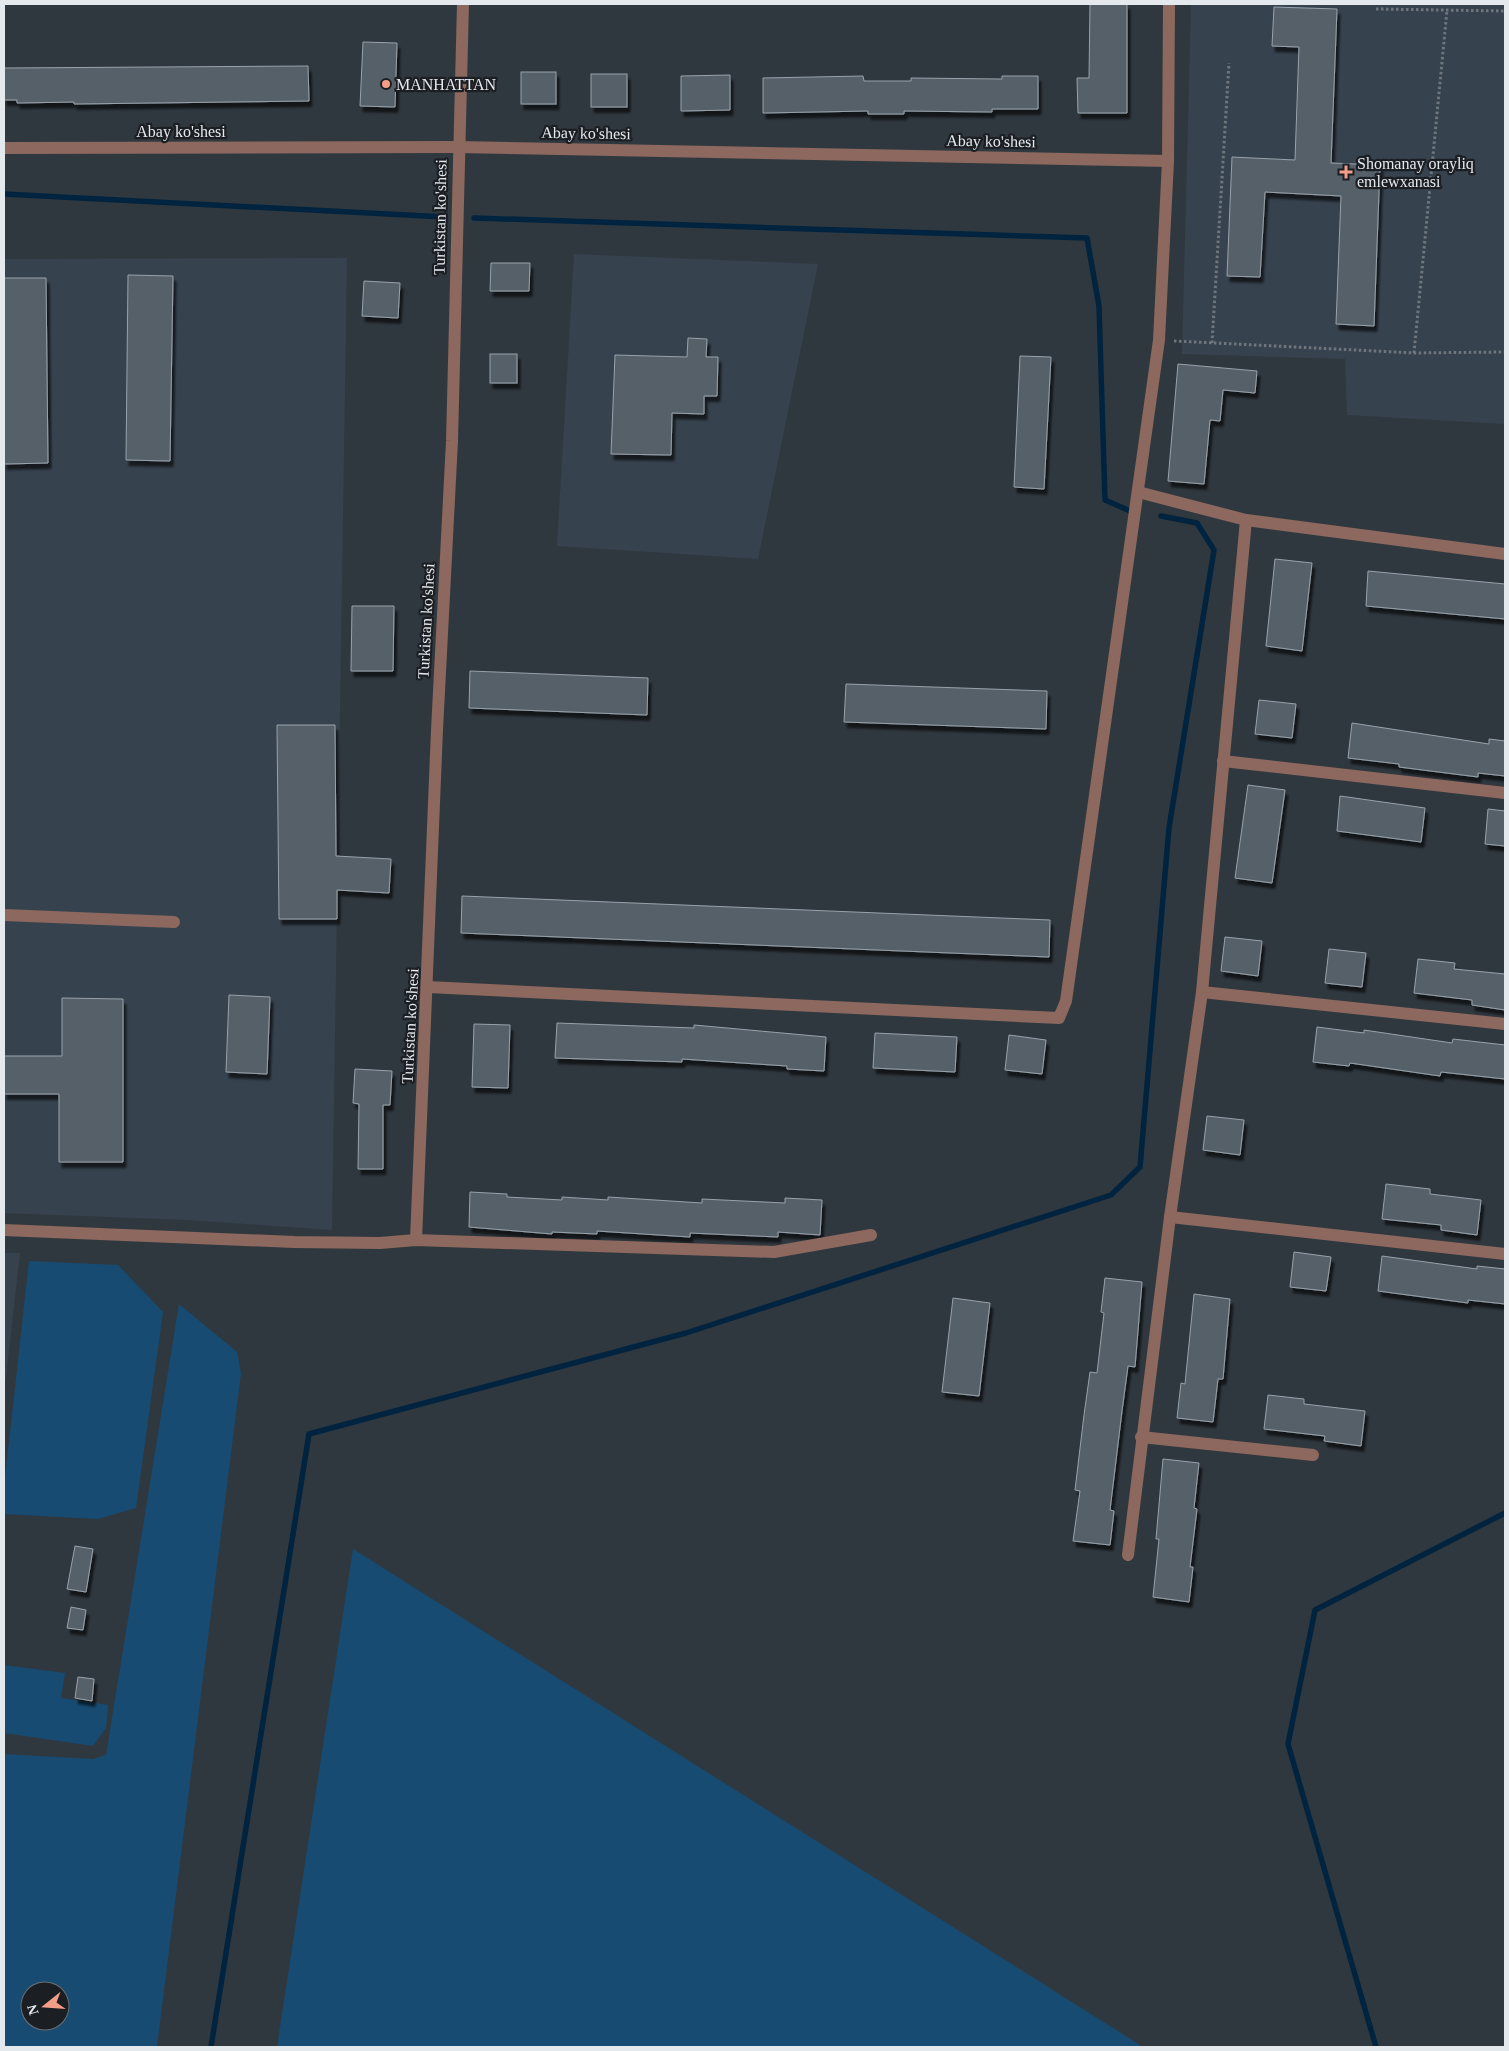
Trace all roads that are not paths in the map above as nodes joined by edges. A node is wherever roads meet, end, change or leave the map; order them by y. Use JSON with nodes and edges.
{"nodes":[{"id":1,"x":463,"y":4,"type":"edge"},
{"id":2,"x":1169,"y":4,"type":"edge"},
{"id":3,"x":458,"y":147,"type":"junction"},
{"id":4,"x":4,"y":148,"type":"edge"},
{"id":5,"x":1168,"y":161,"type":"junction"},
{"id":6,"x":1138,"y":492,"type":"junction"},
{"id":7,"x":1246,"y":520,"type":"junction"},
{"id":8,"x":1505,"y":554,"type":"edge"},
{"id":9,"x":1223,"y":761,"type":"junction"},
{"id":10,"x":1505,"y":793,"type":"edge"},
{"id":11,"x":4,"y":915,"type":"edge"},
{"id":12,"x":174,"y":922,"type":"dead end"},
{"id":13,"x":428,"y":987,"type":"junction"},
{"id":14,"x":1202,"y":992,"type":"junction"},
{"id":15,"x":1505,"y":1024,"type":"edge"},
{"id":16,"x":1170,"y":1217,"type":"junction"},
{"id":17,"x":4,"y":1230,"type":"edge"},
{"id":18,"x":871,"y":1235,"type":"dead end"},
{"id":19,"x":416,"y":1240,"type":"junction"},
{"id":20,"x":1505,"y":1254,"type":"edge"},
{"id":21,"x":1141,"y":1437,"type":"junction"},
{"id":22,"x":1313,"y":1455,"type":"dead end"},
{"id":23,"x":1128,"y":1555,"type":"dead end"}],
"edges":[{"from":1,"to":3,"type":"street","name":"Turkistan ko'shesi"},
{"from":2,"to":5,"type":"street"},
{"from":3,"to":4,"type":"street","name":"Abay ko'shesi"},
{"from":3,"to":5,"type":"street","name":"Abay ko'shesi"},
{"from":3,"to":13,"type":"street","name":"Turkistan ko'shesi"},
{"from":5,"to":6,"type":"street"},
{"from":6,"to":7,"type":"street"},
{"from":6,"to":13,"type":"street"},
{"from":7,"to":8,"type":"street"},
{"from":7,"to":9,"type":"street"},
{"from":9,"to":10,"type":"street"},
{"from":9,"to":14,"type":"street"},
{"from":11,"to":12,"type":"street"},
{"from":13,"to":19,"type":"street","name":"Turkistan ko'shesi"},
{"from":14,"to":15,"type":"street"},
{"from":14,"to":16,"type":"street"},
{"from":16,"to":20,"type":"street"},
{"from":16,"to":21,"type":"street"},
{"from":17,"to":19,"type":"street"},
{"from":18,"to":19,"type":"street"},
{"from":21,"to":22,"type":"street"},
{"from":21,"to":23,"type":"street"}]}
